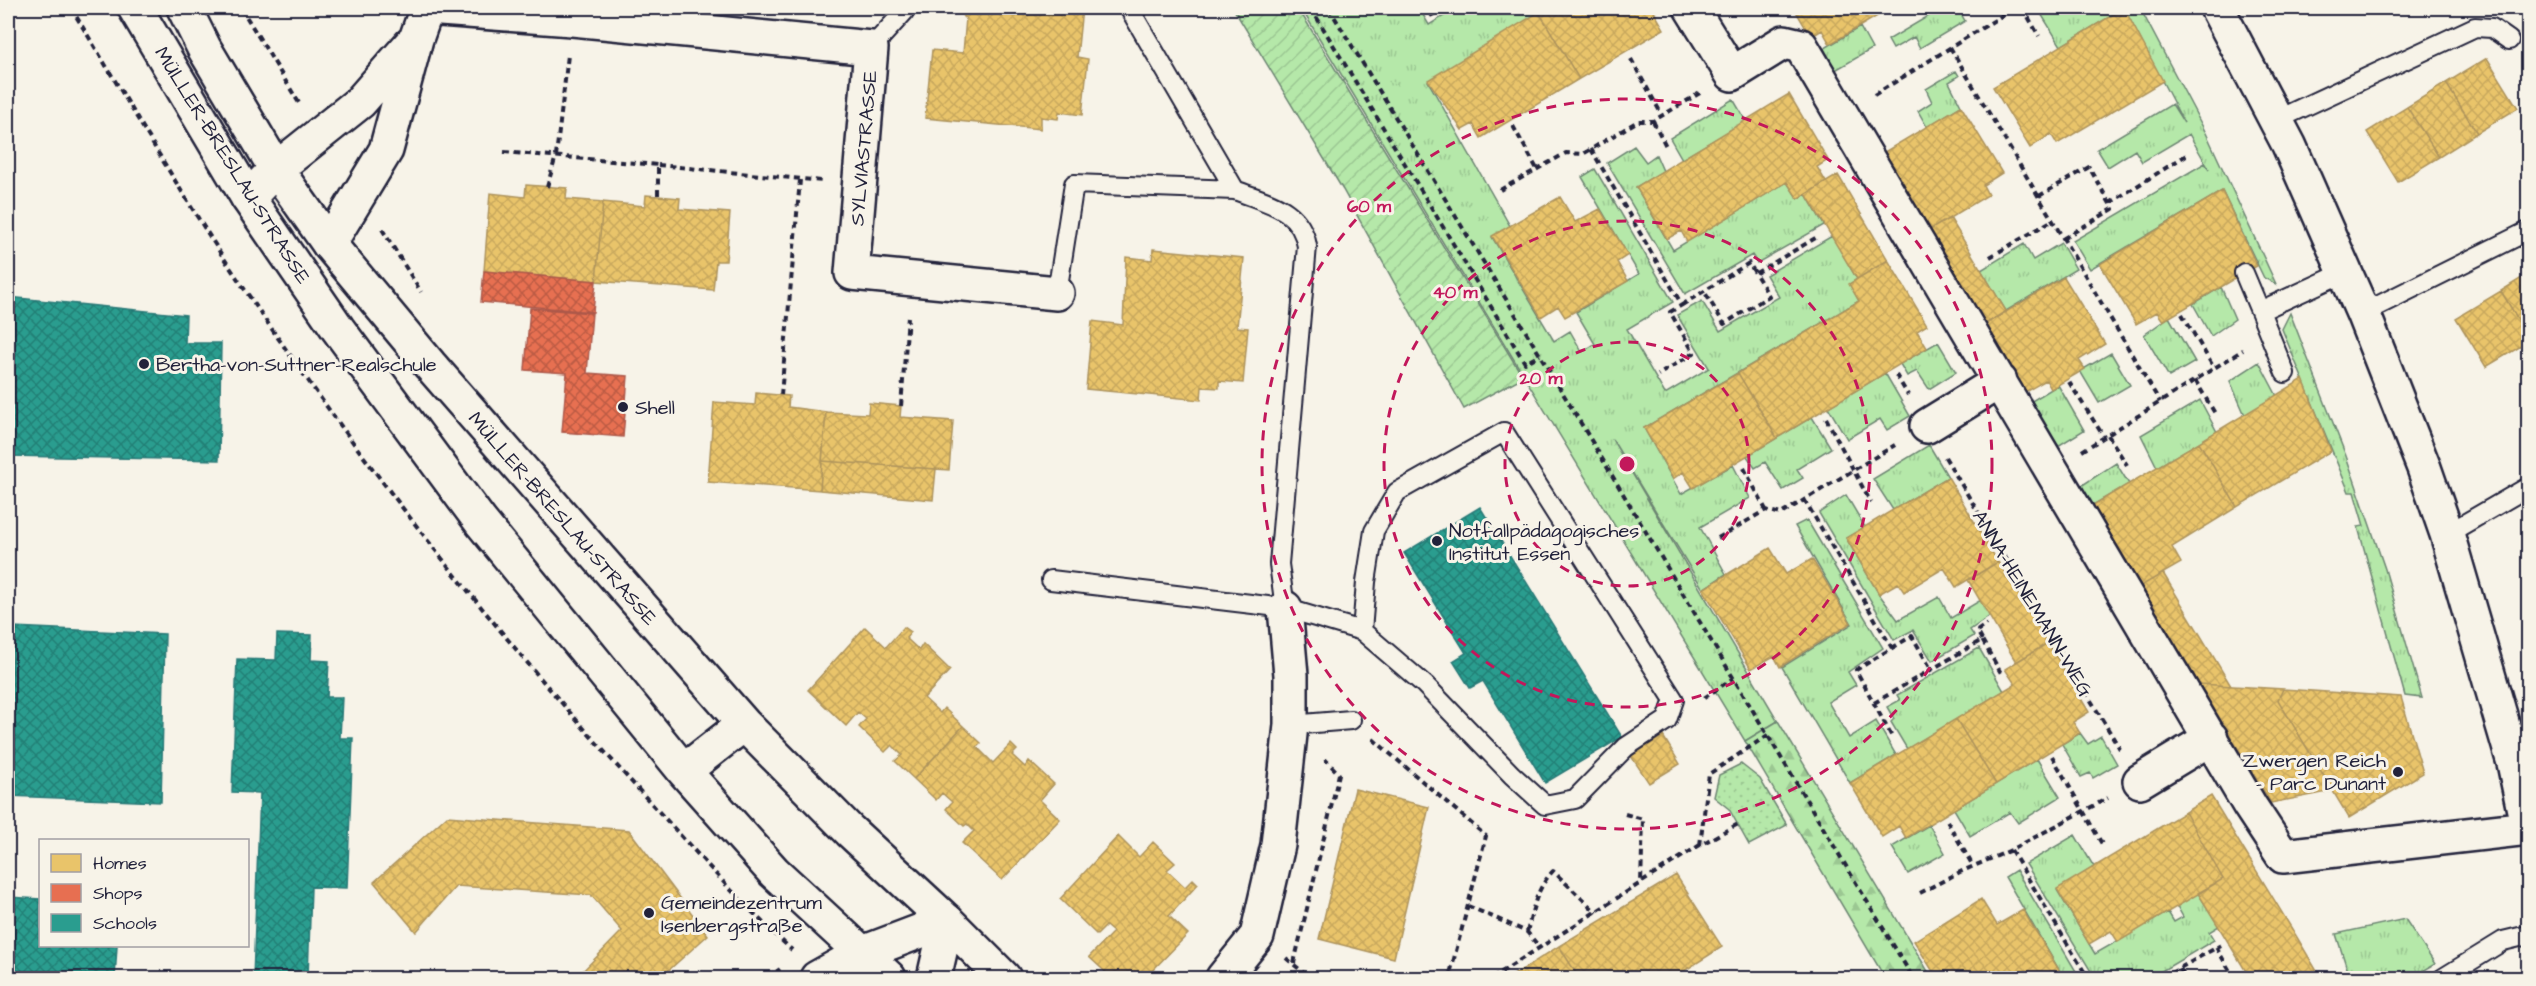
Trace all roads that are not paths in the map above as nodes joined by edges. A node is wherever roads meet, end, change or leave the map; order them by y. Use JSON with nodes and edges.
{"nodes":[{"id":1,"x":135,"y":8,"type":"edge"},
{"id":2,"x":184,"y":8,"type":"edge"},
{"id":3,"x":427,"y":8,"type":"edge"},
{"id":4,"x":905,"y":8,"type":"edge"},
{"id":5,"x":1129,"y":8,"type":"edge"},
{"id":6,"x":1691,"y":8,"type":"edge"},
{"id":7,"x":2217,"y":8,"type":"edge"},
{"id":8,"x":416,"y":39,"type":"junction"},
{"id":9,"x":2509,"y":40,"type":"dead end"},
{"id":10,"x":871,"y":48,"type":"junction"},
{"id":11,"x":2276,"y":120,"type":"junction"},
{"id":12,"x":276,"y":169,"type":"junction"},
{"id":13,"x":1235,"y":190,"type":"junction"},
{"id":14,"x":248,"y":198,"type":"junction"},
{"id":15,"x":2529,"y":231,"type":"edge"},
{"id":16,"x":329,"y":244,"type":"junction"},
{"id":17,"x":2345,"y":272,"type":"junction"},
{"id":18,"x":2244,"y":273,"type":"dead end"},
{"id":19,"x":1057,"y":293,"type":"joint"},
{"id":20,"x":2260,"y":311,"type":"junction"},
{"id":21,"x":2363,"y":313,"type":"junction"},
{"id":22,"x":2285,"y":373,"type":"dead end"},
{"id":23,"x":2000,"y":381,"type":"junction"},
{"id":24,"x":1927,"y":426,"type":"road end"},
{"id":25,"x":2529,"y":488,"type":"edge"},
{"id":26,"x":2448,"y":534,"type":"junction"},
{"id":27,"x":1051,"y":580,"type":"dead end"},
{"id":28,"x":1285,"y":608,"type":"junction"},
{"id":29,"x":1362,"y":631,"type":"junction"},
{"id":30,"x":1352,"y":720,"type":"road end"},
{"id":31,"x":744,"y":724,"type":"junction"},
{"id":32,"x":1291,"y":725,"type":"junction"},
{"id":33,"x":2211,"y":738,"type":"junction"},
{"id":34,"x":2521,"y":758,"type":"edge"},
{"id":35,"x":684,"y":771,"type":"junction"},
{"id":36,"x":2140,"y":781,"type":"road end"},
{"id":37,"x":2528,"y":829,"type":"edge"},
{"id":38,"x":947,"y":921,"type":"junction"},
{"id":39,"x":2529,"y":935,"type":"edge"},
{"id":40,"x":860,"y":954,"type":"junction"},
{"id":41,"x":817,"y":978,"type":"edge"},
{"id":42,"x":889,"y":978,"type":"edge"},
{"id":43,"x":934,"y":978,"type":"edge"},
{"id":44,"x":1004,"y":978,"type":"edge"},
{"id":45,"x":1223,"y":978,"type":"edge"},
{"id":46,"x":2443,"y":978,"type":"edge"}],
"edges":[{"from":1,"to":14,"type":"street","name":"MÜLLER-BRESLAU-STRASSE"},
{"from":2,"to":12,"type":"street","name":"MÜLLER-BRESLAU-STRASSE"},
{"from":3,"to":8,"type":"street","name":"SYLVIASTRASSE"},
{"from":3,"to":10,"type":"street","name":"SYLVIASTRASSE"},
{"from":4,"to":10,"type":"lane"},
{"from":5,"to":13,"type":"lane"},
{"from":6,"to":23,"type":"street"},
{"from":7,"to":11,"type":"street"},
{"from":8,"to":12,"type":"street","name":"SYLVIASTRASSE"},
{"from":8,"to":16,"type":"street","name":"SYLVIASTRASSE"},
{"from":9,"to":11,"type":"lane"},
{"from":10,"to":19,"type":"street","name":"SYLVIASTRASSE"},
{"from":11,"to":17,"type":"street"},
{"from":12,"to":14,"type":"street","name":"SYLVIASTRASSE"},
{"from":12,"to":16,"type":"street","name":"MÜLLER-BRESLAU-STRASSE"},
{"from":13,"to":19,"type":"lane"},
{"from":13,"to":28,"type":"lane"},
{"from":14,"to":35,"type":"street","name":"MÜLLER-BRESLAU-STRASSE"},
{"from":15,"to":21,"type":"lane"},
{"from":16,"to":31,"type":"street","name":"MÜLLER-BRESLAU-STRASSE"},
{"from":17,"to":20,"type":"lane"},
{"from":17,"to":21,"type":"street"},
{"from":18,"to":20,"type":"lane"},
{"from":20,"to":22,"type":"lane"},
{"from":21,"to":26,"type":"street"},
{"from":23,"to":24,"type":"street"},
{"from":23,"to":33,"type":"street"},
{"from":25,"to":26,"type":"lane"},
{"from":26,"to":34,"type":"street"},
{"from":27,"to":28,"type":"lane"},
{"from":28,"to":29,"type":"lane"},
{"from":28,"to":32,"type":"street"},
{"from":29,"to":29,"type":"lane"},
{"from":30,"to":32,"type":"lane"},
{"from":31,"to":35,"type":"street"},
{"from":31,"to":38,"type":"street","name":"MÜLLER-BRESLAU-STRASSE"},
{"from":32,"to":45,"type":"street"},
{"from":33,"to":36,"type":"street"},
{"from":33,"to":37,"type":"street"},
{"from":34,"to":37,"type":"street"},
{"from":35,"to":40,"type":"street","name":"MÜLLER-BRESLAU-STRASSE"},
{"from":38,"to":40,"type":"street"},
{"from":38,"to":43,"type":"street"},
{"from":38,"to":44,"type":"street","name":"MÜLLER-BRESLAU-STRASSE"},
{"from":39,"to":46,"type":"lane"},
{"from":40,"to":41,"type":"street"},
{"from":40,"to":42,"type":"street","name":"MÜLLER-BRESLAU-STRASSE"}]}
